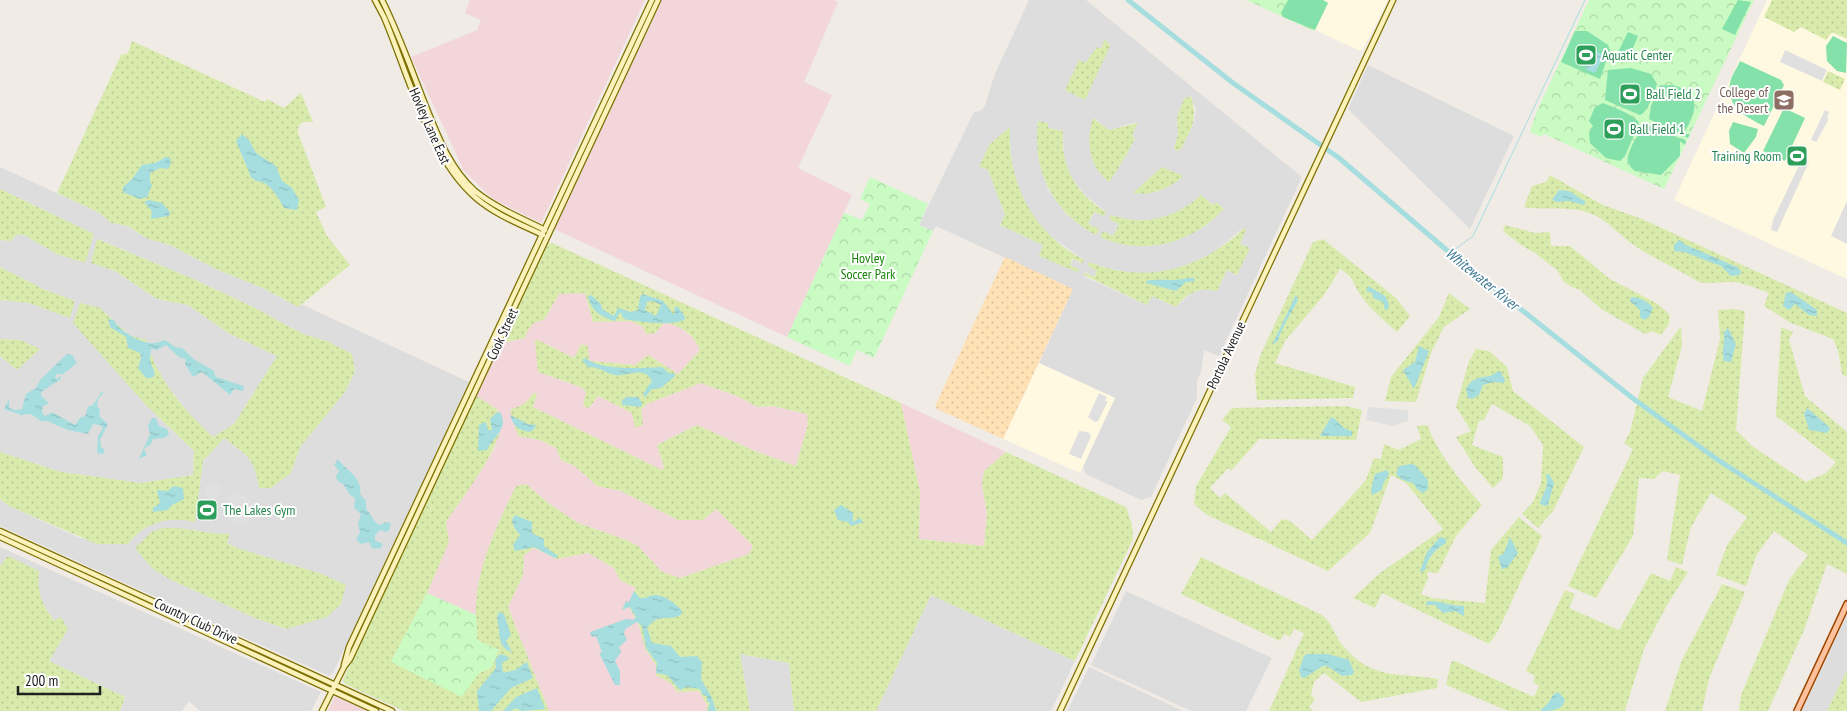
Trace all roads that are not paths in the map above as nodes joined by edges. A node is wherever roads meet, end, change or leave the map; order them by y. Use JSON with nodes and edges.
{"nodes":[{"id":1,"x":375,"y":0,"type":"edge"},
{"id":2,"x":382,"y":0,"type":"edge"},
{"id":3,"x":652,"y":0,"type":"edge"},
{"id":4,"x":658,"y":0,"type":"edge"},
{"id":5,"x":1393,"y":0,"type":"edge"},
{"id":6,"x":638,"y":30,"type":"junction"},
{"id":7,"x":638,"y":45,"type":"junction"},
{"id":8,"x":584,"y":144,"type":"junction"},
{"id":9,"x":583,"y":161,"type":"junction"},
{"id":10,"x":546,"y":230,"type":"junction"},
{"id":11,"x":544,"y":236,"type":"junction"},
{"id":12,"x":516,"y":291,"type":"junction"},
{"id":13,"x":504,"y":329,"type":"junction"},
{"id":14,"x":479,"y":368,"type":"junction"},
{"id":15,"x":476,"y":392,"type":"junction"},
{"id":16,"x":0,"y":531,"type":"edge"},
{"id":17,"x":0,"y":537,"type":"edge"},
{"id":18,"x":1847,"y":604,"type":"edge"},
{"id":19,"x":261,"y":657,"type":"junction"},
{"id":20,"x":290,"y":664,"type":"junction"},
{"id":21,"x":344,"y":667,"type":"junction"},
{"id":22,"x":334,"y":688,"type":"junction"},
{"id":23,"x":322,"y":711,"type":"edge"},
{"id":24,"x":376,"y":711,"type":"edge"},
{"id":25,"x":392,"y":711,"type":"edge"},
{"id":26,"x":1060,"y":711,"type":"edge"},
{"id":27,"x":1797,"y":711,"type":"edge"}],
"edges":[{"from":1,"to":11,"type":"main road","name":"Hovley Lane East"},
{"from":2,"to":10,"type":"main road","name":"Hovley Lane East"},
{"from":3,"to":6,"type":"main road","name":"Cook Street"},
{"from":4,"to":7,"type":"main road","name":"Cook Street"},
{"from":5,"to":26,"type":"main road","name":"Portola Avenue"},
{"from":6,"to":7,"type":"main road"},
{"from":6,"to":8,"type":"main road","name":"Cook Street"},
{"from":7,"to":9,"type":"main road","name":"Cook Street"},
{"from":8,"to":9,"type":"main road"},
{"from":8,"to":10,"type":"main road","name":"Cook Street"},
{"from":9,"to":10,"type":"main road","name":"Cook Street"},
{"from":10,"to":11,"type":"main road","name":"Cook Street"},
{"from":11,"to":12,"type":"main road","name":"Cook Street"},
{"from":11,"to":13,"type":"main road","name":"Cook Street"},
{"from":12,"to":13,"type":"main road"},
{"from":12,"to":14,"type":"main road","name":"Cook Street"},
{"from":13,"to":15,"type":"main road","name":"Cook Street"},
{"from":14,"to":15,"type":"main road"},
{"from":14,"to":21,"type":"main road","name":"Cook Street"},
{"from":15,"to":21,"type":"main road","name":"Cook Street"},
{"from":16,"to":20,"type":"main road","name":"Country Club Drive"},
{"from":17,"to":19,"type":"main road","name":"Country Club Drive"},
{"from":18,"to":27,"type":"main road"},
{"from":19,"to":20,"type":"main road"},
{"from":19,"to":22,"type":"main road","name":"Country Club Drive"},
{"from":20,"to":22,"type":"main road","name":"Country Club Drive"},
{"from":21,"to":22,"type":"main road","name":"Cook Street"},
{"from":22,"to":23,"type":"main road","name":"Cook Street"},
{"from":22,"to":24,"type":"main road","name":"Country Club Drive"},
{"from":22,"to":25,"type":"main road","name":"Country Club Drive"}]}
